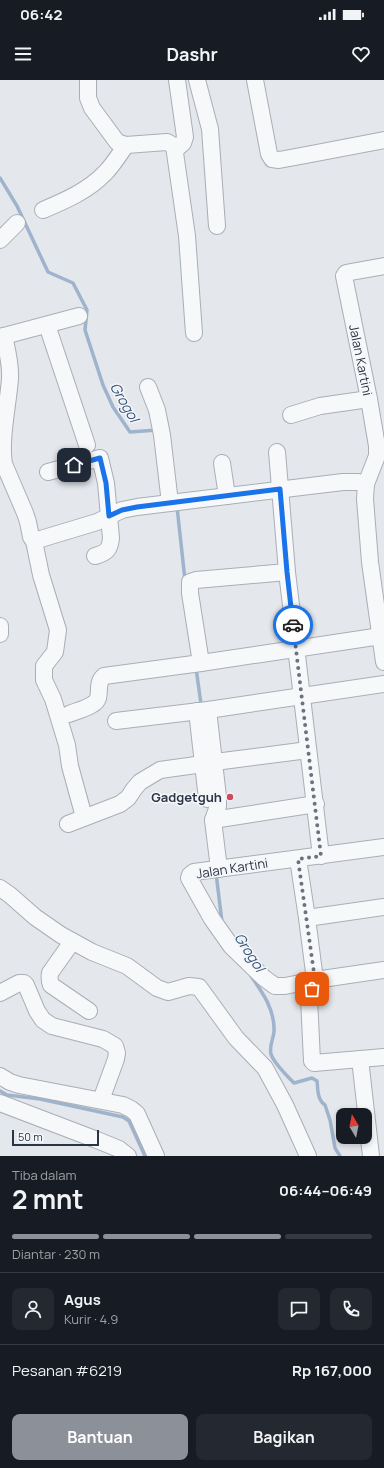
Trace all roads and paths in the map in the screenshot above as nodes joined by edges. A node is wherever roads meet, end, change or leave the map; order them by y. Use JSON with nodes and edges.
{"nodes":[{"id":1,"x":88,"y":80,"type":"edge"},
{"id":2,"x":177,"y":80,"type":"edge"},
{"id":3,"x":197,"y":80,"type":"edge"},
{"id":4,"x":255,"y":80,"type":"edge"},
{"id":5,"x":384,"y":140,"type":"edge"},
{"id":6,"x":126,"y":145,"type":"junction"},
{"id":7,"x":175,"y":150,"type":"junction"},
{"id":8,"x":43,"y":210,"type":"dead end"},
{"id":9,"x":17,"y":223,"type":"dead end"},
{"id":10,"x":217,"y":226,"type":"dead end"},
{"id":11,"x":0,"y":240,"type":"edge"},
{"id":12,"x":384,"y":266,"type":"edge"},
{"id":13,"x":79,"y":316,"type":"dead end"},
{"id":14,"x":47,"y":324,"type":"junction"},
{"id":15,"x":194,"y":333,"type":"dead end"},
{"id":16,"x":2,"y":337,"type":"edge"},
{"id":17,"x":148,"y":387,"type":"dead end"},
{"id":18,"x":369,"y":399,"type":"junction"},
{"id":19,"x":291,"y":415,"type":"dead end"},
{"id":20,"x":87,"y":445,"type":"dead end"},
{"id":21,"x":277,"y":452,"type":"dead end"},
{"id":22,"x":222,"y":463,"type":"dead end"},
{"id":23,"x":48,"y":472,"type":"dead end"},
{"id":24,"x":366,"y":484,"type":"junction"},
{"id":25,"x":280,"y":489,"type":"junction"},
{"id":26,"x":227,"y":496,"type":"junction"},
{"id":27,"x":175,"y":503,"type":"junction"},
{"id":28,"x":109,"y":516,"type":"junction"},
{"id":29,"x":33,"y":540,"type":"junction"},
{"id":30,"x":95,"y":556,"type":"dead end"},
{"id":31,"x":287,"y":572,"type":"junction"},
{"id":32,"x":0,"y":626,"type":"edge"},
{"id":33,"x":0,"y":634,"type":"edge"},
{"id":34,"x":381,"y":636,"type":"junction"},
{"id":35,"x":296,"y":648,"type":"junction"},
{"id":36,"x":384,"y":662,"type":"edge"},
{"id":37,"x":197,"y":664,"type":"junction"},
{"id":38,"x":384,"y":684,"type":"edge"},
{"id":39,"x":302,"y":695,"type":"junction"},
{"id":40,"x":202,"y":711,"type":"junction"},
{"id":41,"x":69,"y":714,"type":"dead end"},
{"id":42,"x":116,"y":721,"type":"dead end"},
{"id":43,"x":308,"y":750,"type":"junction"},
{"id":44,"x":209,"y":763,"type":"junction"},
{"id":45,"x":207,"y":799,"type":"dead end"},
{"id":46,"x":316,"y":804,"type":"junction"},
{"id":47,"x":84,"y":817,"type":"junction"},
{"id":48,"x":213,"y":820,"type":"junction"},
{"id":49,"x":68,"y":824,"type":"dead end"},
{"id":50,"x":384,"y":847,"type":"edge"},
{"id":51,"x":321,"y":856,"type":"junction"},
{"id":52,"x":298,"y":859,"type":"junction"},
{"id":53,"x":216,"y":869,"type":"junction"},
{"id":54,"x":0,"y":888,"type":"edge"},
{"id":55,"x":384,"y":907,"type":"edge"},
{"id":56,"x":307,"y":918,"type":"junction"},
{"id":57,"x":72,"y":942,"type":"junction"},
{"id":58,"x":384,"y":970,"type":"edge"},
{"id":59,"x":315,"y":980,"type":"junction"},
{"id":60,"x":0,"y":993,"type":"edge"},
{"id":61,"x":89,"y":1011,"type":"dead end"},
{"id":62,"x":384,"y":1057,"type":"edge"},
{"id":63,"x":360,"y":1059,"type":"junction"},
{"id":64,"x":0,"y":1076,"type":"edge"},
{"id":65,"x":101,"y":1100,"type":"junction"},
{"id":66,"x":0,"y":1103,"type":"edge"},
{"id":67,"x":128,"y":1156,"type":"edge"},
{"id":68,"x":156,"y":1156,"type":"edge"},
{"id":69,"x":308,"y":1156,"type":"edge"},
{"id":70,"x":371,"y":1156,"type":"edge"}],
"edges":[{"from":1,"to":6,"type":"street"},
{"from":2,"to":7,"type":"street"},
{"from":3,"to":10,"type":"street"},
{"from":4,"to":5,"type":"street"},
{"from":6,"to":7,"type":"street"},
{"from":6,"to":8,"type":"street"},
{"from":7,"to":15,"type":"street"},
{"from":9,"to":11,"type":"street"},
{"from":12,"to":18,"type":"street","name":"Jalan Kartini"},
{"from":13,"to":14,"type":"street"},
{"from":14,"to":16,"type":"street"},
{"from":14,"to":20,"type":"street"},
{"from":16,"to":29,"type":"street"},
{"from":17,"to":27,"type":"street"},
{"from":18,"to":19,"type":"street"},
{"from":18,"to":24,"type":"street","name":"Jalan Kartini"},
{"from":21,"to":25,"type":"street"},
{"from":22,"to":26,"type":"street"},
{"from":23,"to":28,"type":"street"},
{"from":24,"to":25,"type":"street"},
{"from":24,"to":34,"type":"street","name":"Jalan Kartini"},
{"from":25,"to":26,"type":"street"},
{"from":25,"to":31,"type":"street"},
{"from":26,"to":27,"type":"street"},
{"from":27,"to":28,"type":"street"},
{"from":28,"to":29,"type":"street"},
{"from":28,"to":30,"type":"street"},
{"from":29,"to":47,"type":"street"},
{"from":31,"to":35,"type":"street"},
{"from":31,"to":37,"type":"street"},
{"from":32,"to":33,"type":"street"},
{"from":34,"to":35,"type":"street"},
{"from":34,"to":36,"type":"street","name":"Jalan Kartini"},
{"from":35,"to":37,"type":"street"},
{"from":35,"to":39,"type":"street"},
{"from":37,"to":41,"type":"street"},
{"from":38,"to":39,"type":"street"},
{"from":39,"to":40,"type":"street"},
{"from":39,"to":43,"type":"street"},
{"from":40,"to":42,"type":"street"},
{"from":40,"to":44,"type":"street"},
{"from":43,"to":44,"type":"street"},
{"from":43,"to":46,"type":"street"},
{"from":44,"to":45,"type":"street"},
{"from":44,"to":47,"type":"street"},
{"from":44,"to":48,"type":"street"},
{"from":46,"to":48,"type":"street"},
{"from":46,"to":51,"type":"street"},
{"from":47,"to":49,"type":"street"},
{"from":48,"to":53,"type":"street"},
{"from":50,"to":51,"type":"street","name":"Jalan Kartini"},
{"from":51,"to":52,"type":"street","name":"Jalan Kartini"},
{"from":52,"to":53,"type":"street","name":"Jalan Kartini"},
{"from":52,"to":56,"type":"street"},
{"from":53,"to":59,"type":"street","name":"Jalan Kartini"},
{"from":54,"to":57,"type":"street"},
{"from":55,"to":56,"type":"street"},
{"from":56,"to":59,"type":"street"},
{"from":57,"to":61,"type":"street"},
{"from":57,"to":69,"type":"street"},
{"from":58,"to":59,"type":"street","name":"Jalan Kartini"},
{"from":59,"to":63,"type":"street"},
{"from":60,"to":65,"type":"street"},
{"from":62,"to":63,"type":"street"},
{"from":63,"to":70,"type":"street"},
{"from":64,"to":65,"type":"street"},
{"from":65,"to":68,"type":"street"},
{"from":66,"to":67,"type":"street"}]}
